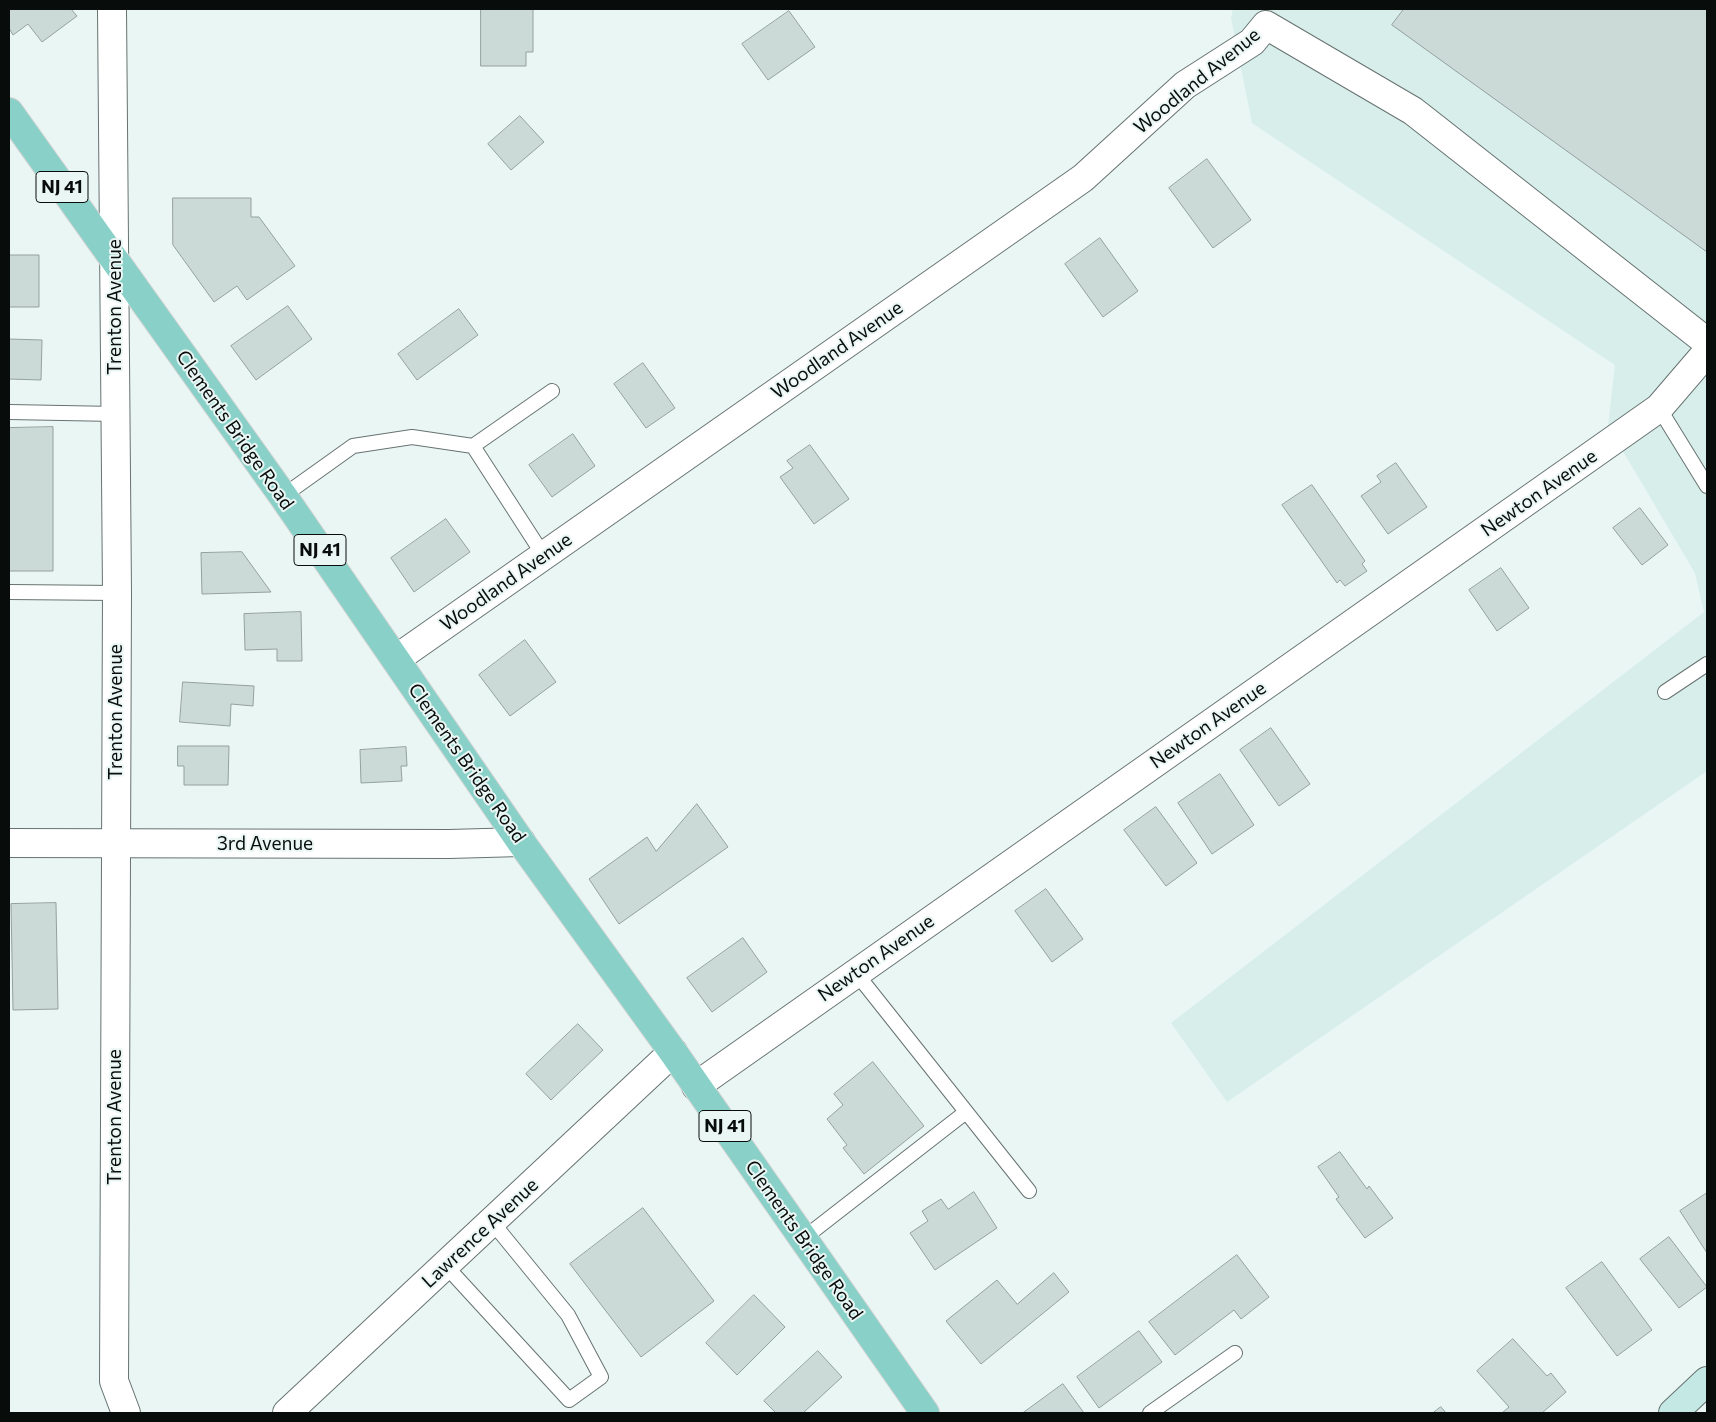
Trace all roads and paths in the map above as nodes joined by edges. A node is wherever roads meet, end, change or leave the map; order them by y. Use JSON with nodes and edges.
{"nodes":[{"id":1,"x":112,"y":9,"type":"edge"},
{"id":2,"x":1266,"y":17,"type":"edge"},
{"id":3,"x":9,"y":112,"type":"edge"},
{"id":4,"x":115,"y":262,"type":"junction"},
{"id":5,"x":1707,"y":342,"type":"edge"},
{"id":6,"x":1707,"y":352,"type":"edge"},
{"id":7,"x":552,"y":391,"type":"dead end"},
{"id":8,"x":1659,"y":408,"type":"junction"},
{"id":9,"x":9,"y":412,"type":"edge"},
{"id":10,"x":116,"y":414,"type":"junction"},
{"id":11,"x":473,"y":446,"type":"junction"},
{"id":12,"x":1707,"y":486,"type":"edge"},
{"id":13,"x":283,"y":496,"type":"junction"},
{"id":14,"x":544,"y":556,"type":"junction"},
{"id":15,"x":9,"y":592,"type":"edge"},
{"id":16,"x":117,"y":593,"type":"junction"},
{"id":17,"x":396,"y":660,"type":"junction"},
{"id":18,"x":1707,"y":664,"type":"edge"},
{"id":19,"x":1664,"y":692,"type":"dead end"},
{"id":20,"x":521,"y":842,"type":"junction"},
{"id":21,"x":9,"y":843,"type":"edge"},
{"id":22,"x":116,"y":844,"type":"junction"},
{"id":23,"x":856,"y":973,"type":"junction"},
{"id":24,"x":673,"y":1052,"type":"junction"},
{"id":25,"x":696,"y":1086,"type":"junction"},
{"id":26,"x":966,"y":1112,"type":"junction"},
{"id":27,"x":1029,"y":1191,"type":"dead end"},
{"id":28,"x":492,"y":1222,"type":"junction"},
{"id":29,"x":804,"y":1238,"type":"junction"},
{"id":30,"x":445,"y":1265,"type":"junction"},
{"id":31,"x":1235,"y":1353,"type":"dead end"},
{"id":32,"x":1707,"y":1381,"type":"edge"},
{"id":33,"x":126,"y":1413,"type":"edge"},
{"id":34,"x":287,"y":1413,"type":"edge"},
{"id":35,"x":925,"y":1413,"type":"edge"},
{"id":36,"x":1150,"y":1413,"type":"edge"},
{"id":37,"x":1673,"y":1413,"type":"edge"}],
"edges":[{"from":1,"to":4,"type":"street","name":"Trenton Avenue"},
{"from":2,"to":5,"type":"street"},
{"from":2,"to":14,"type":"street","name":"Woodland Avenue"},
{"from":3,"to":4,"type":"main road","name":"Clements Bridge Road","number":"NJ 41"},
{"from":4,"to":10,"type":"street","name":"Trenton Avenue"},
{"from":4,"to":13,"type":"main road","name":"Clements Bridge Road","number":"NJ 41"},
{"from":6,"to":8,"type":"street","name":"Newton Avenue"},
{"from":7,"to":11,"type":"lane"},
{"from":8,"to":12,"type":"lane"},
{"from":8,"to":23,"type":"street","name":"Newton Avenue"},
{"from":9,"to":10,"type":"lane"},
{"from":10,"to":16,"type":"street","name":"Trenton Avenue"},
{"from":11,"to":13,"type":"lane"},
{"from":11,"to":14,"type":"lane"},
{"from":13,"to":17,"type":"main road","name":"Clements Bridge Road","number":"NJ 41"},
{"from":14,"to":17,"type":"street","name":"Woodland Avenue"},
{"from":15,"to":16,"type":"lane"},
{"from":16,"to":22,"type":"street","name":"Trenton Avenue"},
{"from":17,"to":20,"type":"main road","name":"Clements Bridge Road","number":"NJ 41"},
{"from":18,"to":19,"type":"lane"},
{"from":20,"to":22,"type":"street","name":"3rd Avenue"},
{"from":20,"to":24,"type":"main road","name":"Clements Bridge Road","number":"NJ 41"},
{"from":21,"to":22,"type":"street","name":"3rd Avenue"},
{"from":22,"to":33,"type":"street","name":"Trenton Avenue"},
{"from":23,"to":25,"type":"street","name":"Newton Avenue"},
{"from":23,"to":26,"type":"lane"},
{"from":24,"to":25,"type":"main road","name":"Clements Bridge Road","number":"NJ 41"},
{"from":24,"to":28,"type":"street","name":"Lawrence Avenue"},
{"from":25,"to":29,"type":"main road","name":"Clements Bridge Road","number":"NJ 41"},
{"from":26,"to":27,"type":"lane"},
{"from":26,"to":29,"type":"lane"},
{"from":28,"to":30,"type":"street","name":"Lawrence Avenue"},
{"from":28,"to":30,"type":"lane"},
{"from":29,"to":35,"type":"main road","name":"Clements Bridge Road","number":"NJ 41"},
{"from":30,"to":34,"type":"street","name":"Lawrence Avenue"},
{"from":31,"to":36,"type":"lane"},
{"from":32,"to":37,"type":"main road"}]}
